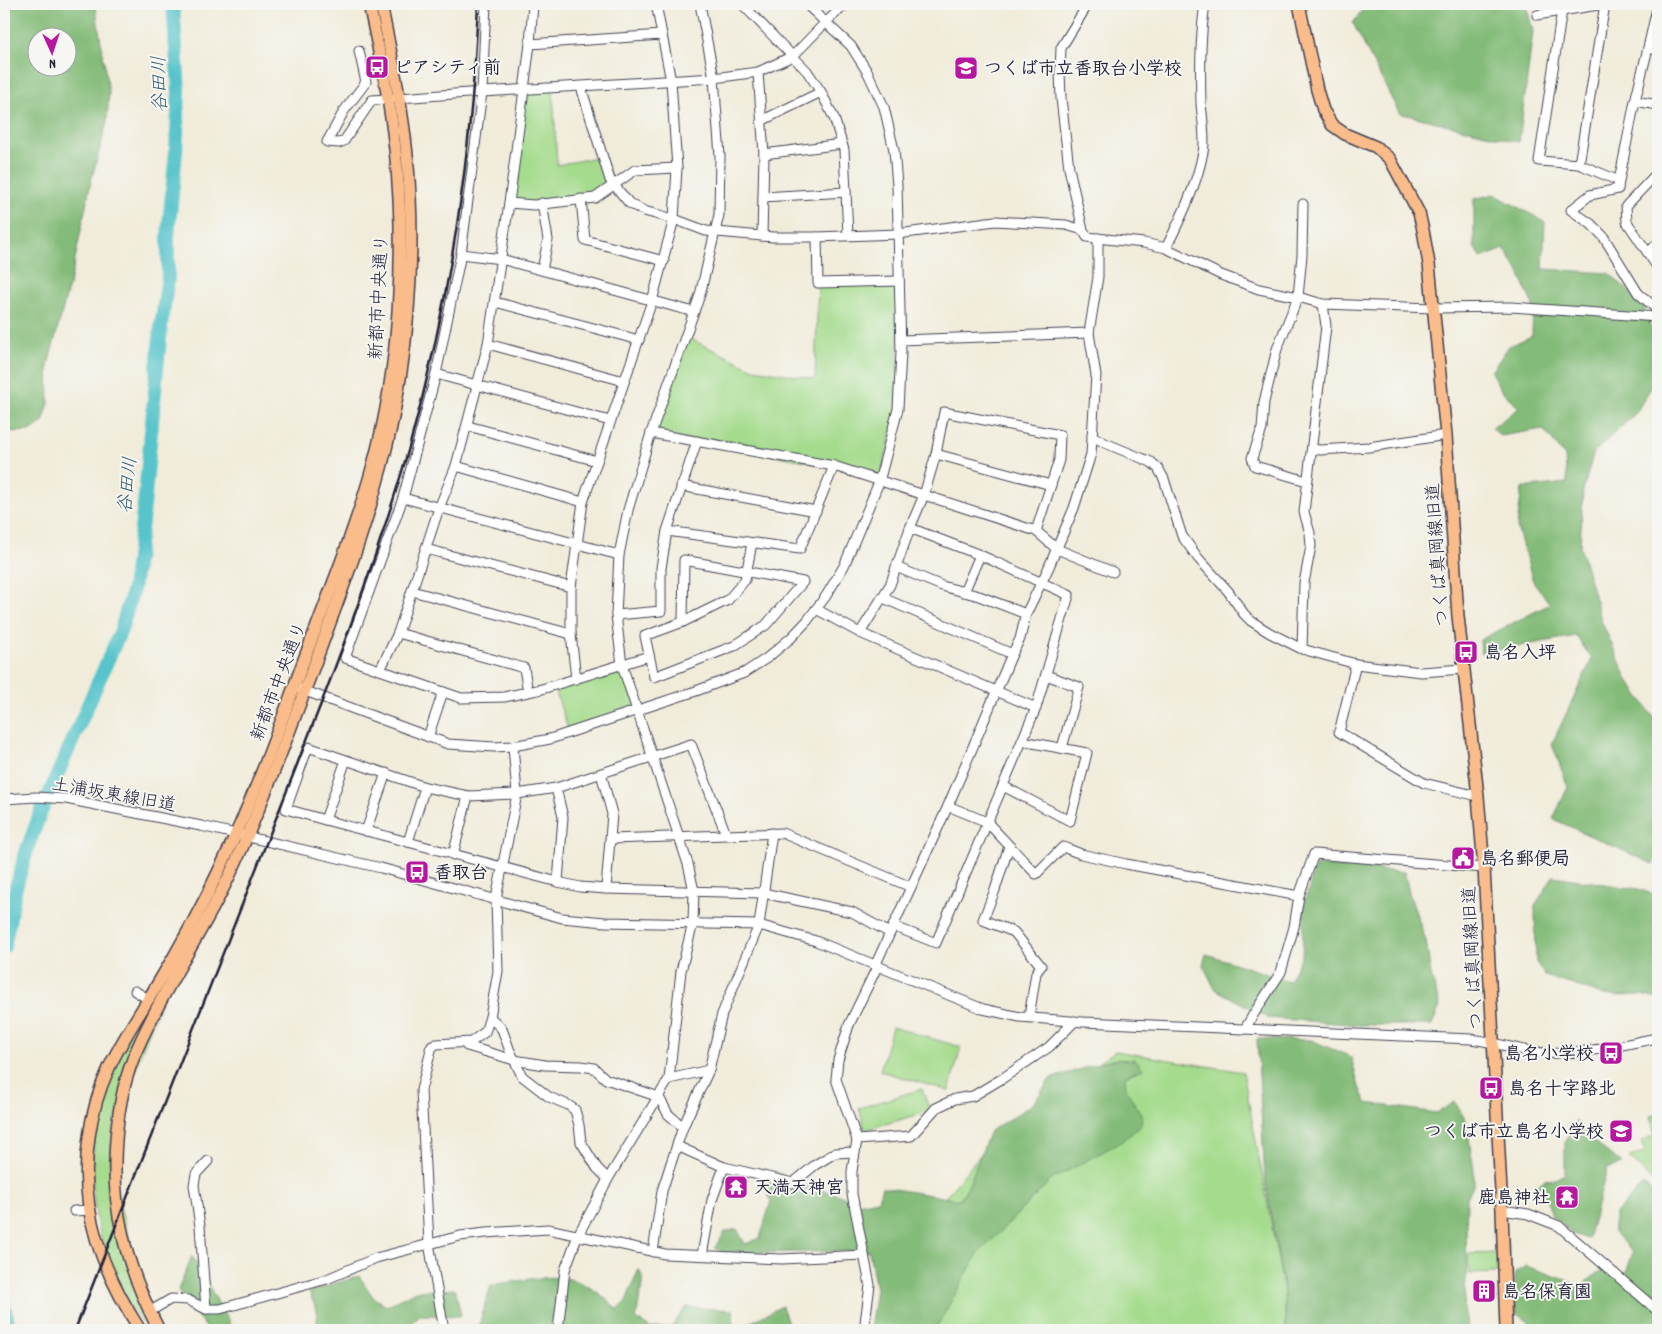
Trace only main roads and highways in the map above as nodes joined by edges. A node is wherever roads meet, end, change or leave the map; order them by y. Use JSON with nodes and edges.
{"nodes":[{"id":1,"x":369,"y":4,"type":"edge"},
{"id":2,"x":381,"y":4,"type":"edge"},
{"id":3,"x":1299,"y":4,"type":"edge"},
{"id":4,"x":394,"y":98,"type":"junction"},
{"id":5,"x":241,"y":835,"type":"junction"},
{"id":6,"x":140,"y":1330,"type":"edge"},
{"id":7,"x":159,"y":1330,"type":"edge"},
{"id":8,"x":1506,"y":1330,"type":"edge"}],
"edges":[{"from":1,"to":4,"type":"main road","name":"新都市中央通り"},
{"from":2,"to":4,"type":"main road","name":"新都市中央通り"},
{"from":3,"to":8,"type":"main road","name":"つくば真岡線旧道"},
{"from":4,"to":5,"type":"main road","name":"新都市中央通り"},
{"from":5,"to":6,"type":"main road","name":"新都市中央通り"},
{"from":5,"to":7,"type":"main road","name":"新都市中央通り"}]}
